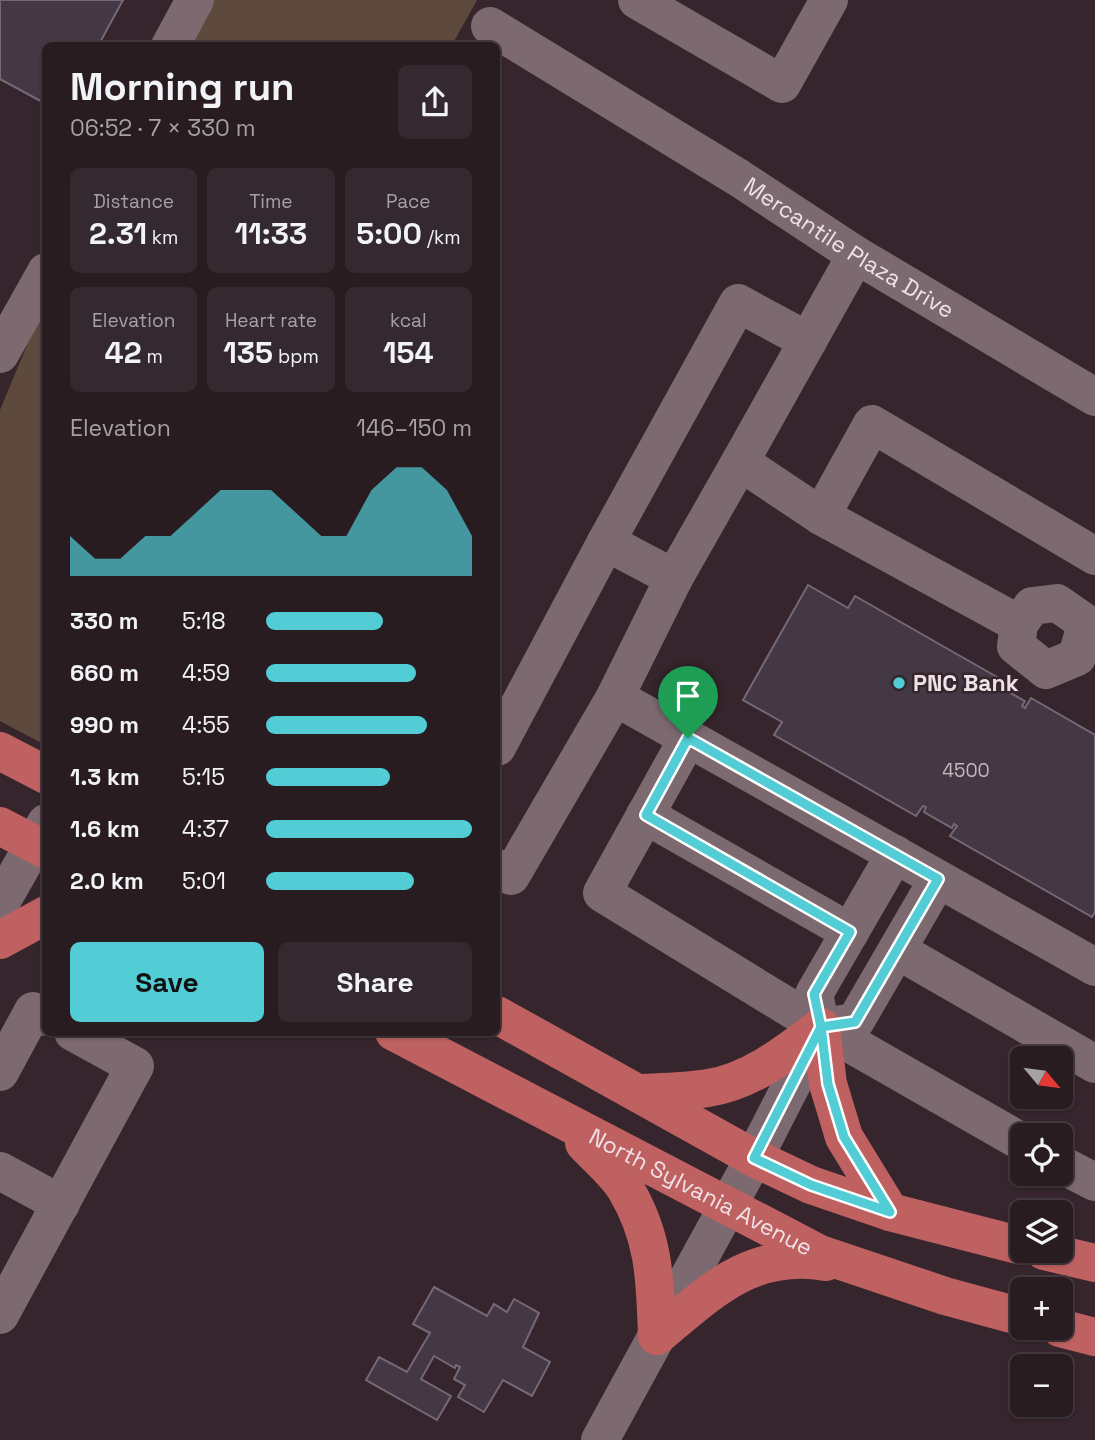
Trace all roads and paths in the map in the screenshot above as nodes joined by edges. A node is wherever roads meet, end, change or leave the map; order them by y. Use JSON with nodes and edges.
{"nodes":[{"id":1,"x":195,"y":0,"type":"edge"},
{"id":2,"x":637,"y":0,"type":"edge"},
{"id":3,"x":829,"y":0,"type":"edge"},
{"id":4,"x":492,"y":24,"type":"edge"},
{"id":5,"x":172,"y":42,"type":"edge"},
{"id":6,"x":856,"y":255,"type":"junction"},
{"id":7,"x":42,"y":279,"type":"edge"},
{"id":8,"x":808,"y":341,"type":"junction"},
{"id":9,"x":0,"y":354,"type":"edge"},
{"id":10,"x":1095,"y":397,"type":"edge"},
{"id":11,"x":740,"y":462,"type":"junction"},
{"id":12,"x":821,"y":516,"type":"junction"},
{"id":13,"x":606,"y":542,"type":"junction"},
{"id":14,"x":1095,"y":556,"type":"edge"},
{"id":15,"x":674,"y":578,"type":"junction"},
{"id":16,"x":1019,"y":624,"type":"junction"},
{"id":17,"x":1088,"y":635,"type":"edge"},
{"id":18,"x":615,"y":698,"type":"junction"},
{"id":19,"x":688,"y":738,"type":"junction"},
{"id":20,"x":500,"y":741,"type":"edge"},
{"id":21,"x":0,"y":751,"type":"edge"},
{"id":22,"x":42,"y":773,"type":"edge"},
{"id":23,"x":646,"y":815,"type":"junction"},
{"id":24,"x":0,"y":826,"type":"edge"},
{"id":25,"x":42,"y":839,"type":"edge"},
{"id":26,"x":895,"y":854,"type":"junction"},
{"id":27,"x":938,"y":879,"type":"junction"},
{"id":28,"x":502,"y":882,"type":"edge"},
{"id":29,"x":0,"y":904,"type":"edge"},
{"id":30,"x":42,"y":917,"type":"edge"},
{"id":31,"x":850,"y":932,"type":"junction"},
{"id":32,"x":0,"y":940,"type":"edge"},
{"id":33,"x":897,"y":950,"type":"junction"},
{"id":34,"x":1095,"y":967,"type":"edge"},
{"id":35,"x":42,"y":1015,"type":"edge"},
{"id":36,"x":500,"y":1017,"type":"edge"},
{"id":37,"x":821,"y":1027,"type":"junction"},
{"id":38,"x":80,"y":1036,"type":"edge"},
{"id":39,"x":402,"y":1036,"type":"edge"},
{"id":40,"x":1095,"y":1064,"type":"edge"},
{"id":41,"x":0,"y":1072,"type":"edge"},
{"id":42,"x":638,"y":1093,"type":"junction"},
{"id":43,"x":564,"y":1121,"type":"junction"},
{"id":44,"x":1010,"y":1135,"type":"edge"},
{"id":45,"x":754,"y":1158,"type":"junction"},
{"id":46,"x":0,"y":1171,"type":"edge"},
{"id":47,"x":1073,"y":1171,"type":"edge"},
{"id":48,"x":1095,"y":1182,"type":"edge"},
{"id":49,"x":61,"y":1204,"type":"junction"},
{"id":50,"x":727,"y":1207,"type":"junction"},
{"id":51,"x":890,"y":1212,"type":"junction"},
{"id":52,"x":1010,"y":1243,"type":"edge"},
{"id":53,"x":1073,"y":1258,"type":"edge"},
{"id":54,"x":1095,"y":1264,"type":"edge"},
{"id":55,"x":857,"y":1267,"type":"junction"},
{"id":56,"x":1010,"y":1314,"type":"edge"},
{"id":57,"x":0,"y":1315,"type":"edge"},
{"id":58,"x":1073,"y":1331,"type":"edge"},
{"id":59,"x":657,"y":1336,"type":"junction"},
{"id":60,"x":1095,"y":1337,"type":"edge"},
{"id":61,"x":600,"y":1440,"type":"edge"}],
"edges":[{"from":1,"to":5,"type":"street"},
{"from":2,"to":3,"type":"street"},
{"from":4,"to":6,"type":"street","name":"Mercantile Plaza Drive"},
{"from":6,"to":8,"type":"street"},
{"from":6,"to":10,"type":"street","name":"Mercantile Plaza Drive"},
{"from":7,"to":9,"type":"street"},
{"from":8,"to":11,"type":"street"},
{"from":8,"to":13,"type":"street"},
{"from":11,"to":12,"type":"street"},
{"from":11,"to":15,"type":"street"},
{"from":12,"to":14,"type":"street"},
{"from":12,"to":16,"type":"street"},
{"from":13,"to":15,"type":"street"},
{"from":13,"to":20,"type":"street"},
{"from":15,"to":18,"type":"street"},
{"from":16,"to":17,"type":"street"},
{"from":16,"to":17,"type":"street"},
{"from":18,"to":19,"type":"street"},
{"from":18,"to":28,"type":"street"},
{"from":19,"to":23,"type":"street"},
{"from":19,"to":26,"type":"street"},
{"from":21,"to":22,"type":"main road"},
{"from":23,"to":31,"type":"street"},
{"from":23,"to":37,"type":"street"},
{"from":24,"to":25,"type":"main road"},
{"from":25,"to":29,"type":"street"},
{"from":26,"to":27,"type":"street"},
{"from":26,"to":31,"type":"street"},
{"from":27,"to":33,"type":"street"},
{"from":27,"to":34,"type":"street"},
{"from":30,"to":32,"type":"main road"},
{"from":31,"to":37,"type":"street"},
{"from":33,"to":37,"type":"street"},
{"from":33,"to":40,"type":"street"},
{"from":35,"to":41,"type":"street"},
{"from":36,"to":42,"type":"main road"},
{"from":37,"to":42,"type":"main road"},
{"from":37,"to":44,"type":"street"},
{"from":37,"to":45,"type":"street"},
{"from":37,"to":51,"type":"main road"},
{"from":38,"to":49,"type":"street"},
{"from":39,"to":43,"type":"main road","name":"North Sylvania Avenue"},
{"from":42,"to":45,"type":"main road"},
{"from":43,"to":50,"type":"main road","name":"North Sylvania Avenue"},
{"from":43,"to":59,"type":"main road"},
{"from":45,"to":50,"type":"street"},
{"from":45,"to":51,"type":"main road"},
{"from":46,"to":49,"type":"street"},
{"from":47,"to":48,"type":"street"},
{"from":49,"to":57,"type":"street"},
{"from":50,"to":55,"type":"main road","name":"North Sylvania Avenue"},
{"from":50,"to":59,"type":"street"},
{"from":51,"to":52,"type":"main road"},
{"from":53,"to":54,"type":"main road"},
{"from":55,"to":56,"type":"main road","name":"North Sylvania Avenue"},
{"from":55,"to":59,"type":"main road"},
{"from":58,"to":60,"type":"main road"},
{"from":59,"to":61,"type":"street"}]}
